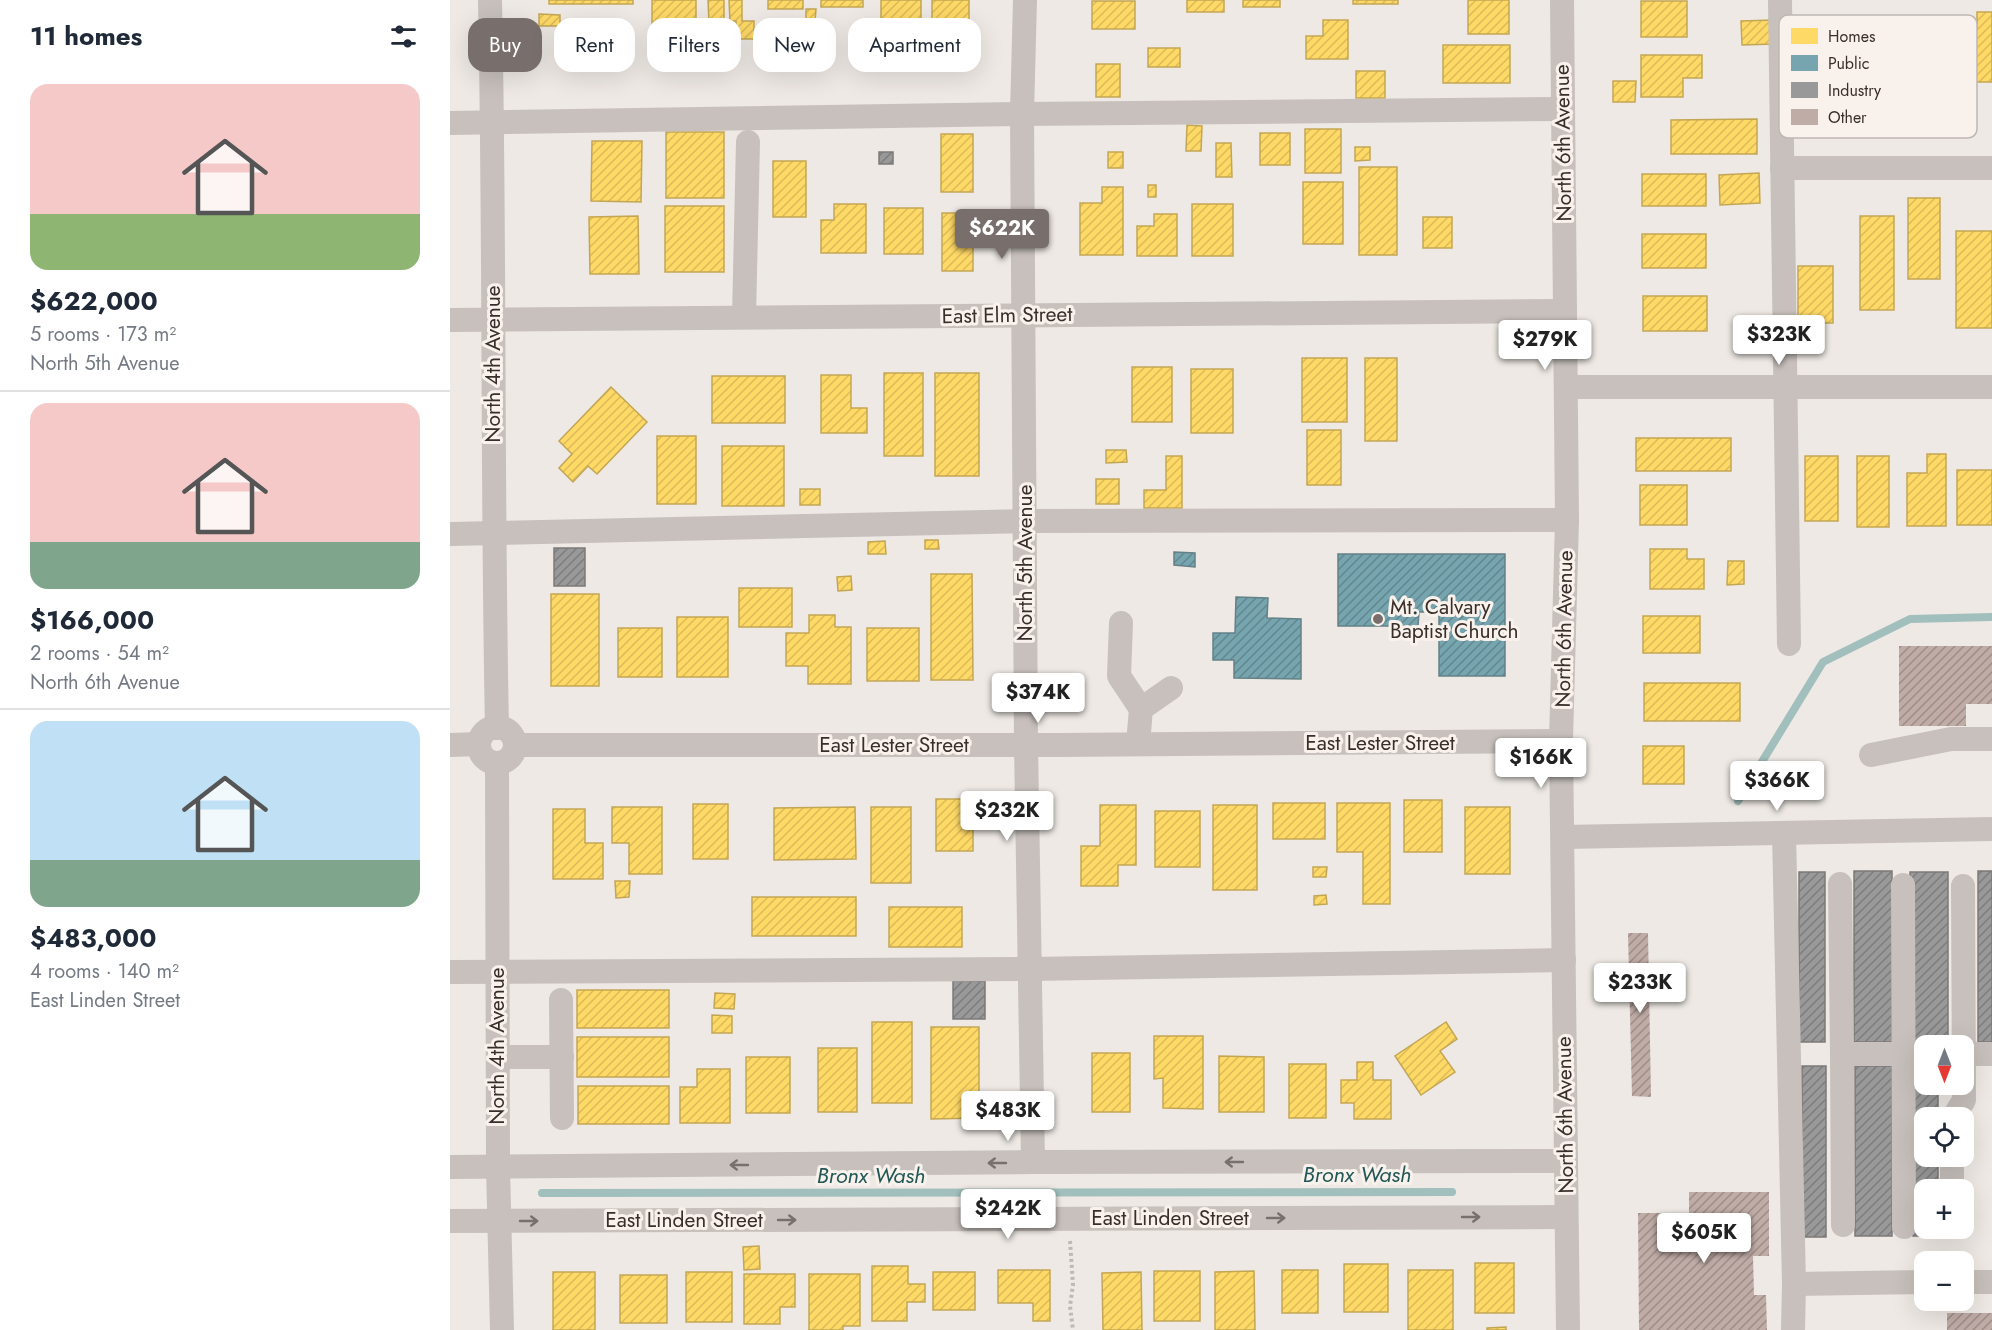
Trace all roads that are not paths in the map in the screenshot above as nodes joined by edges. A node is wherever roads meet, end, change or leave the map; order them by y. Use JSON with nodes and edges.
{"nodes":[{"id":1,"x":490,"y":0,"type":"edge"},
{"id":2,"x":1025,"y":0,"type":"edge"},
{"id":3,"x":1562,"y":0,"type":"edge"},
{"id":4,"x":1780,"y":0,"type":"edge"},
{"id":5,"x":1780,"y":15,"type":"edge"},
{"id":6,"x":1563,"y":109,"type":"junction"},
{"id":7,"x":1022,"y":114,"type":"junction"},
{"id":8,"x":450,"y":123,"type":"edge"},
{"id":9,"x":493,"y":123,"type":"junction"},
{"id":10,"x":1782,"y":138,"type":"edge"},
{"id":11,"x":748,"y":142,"type":"dead end"},
{"id":12,"x":1782,"y":168,"type":"junction"},
{"id":13,"x":1992,"y":168,"type":"edge"},
{"id":14,"x":1565,"y":311,"type":"junction"},
{"id":15,"x":1023,"y":315,"type":"junction"},
{"id":16,"x":744,"y":317,"type":"junction"},
{"id":17,"x":450,"y":320,"type":"edge"},
{"id":18,"x":494,"y":320,"type":"junction"},
{"id":19,"x":1566,"y":387,"type":"junction"},
{"id":20,"x":1786,"y":387,"type":"junction"},
{"id":21,"x":1992,"y":387,"type":"edge"},
{"id":22,"x":1567,"y":520,"type":"junction"},
{"id":23,"x":1025,"y":521,"type":"junction"},
{"id":24,"x":450,"y":534,"type":"edge"},
{"id":25,"x":493,"y":534,"type":"junction"},
{"id":26,"x":1121,"y":623,"type":"dead end"},
{"id":27,"x":1789,"y":644,"type":"dead end"},
{"id":28,"x":1171,"y":688,"type":"dead end"},
{"id":29,"x":1141,"y":709,"type":"junction"},
{"id":30,"x":497,"y":728,"type":"junction"},
{"id":31,"x":1992,"y":739,"type":"edge"},
{"id":32,"x":1562,"y":741,"type":"junction"},
{"id":33,"x":479,"y":744,"type":"junction"},
{"id":34,"x":1138,"y":744,"type":"junction"},
{"id":35,"x":450,"y":745,"type":"edge"},
{"id":36,"x":515,"y":745,"type":"junction"},
{"id":37,"x":1026,"y":745,"type":"junction"},
{"id":38,"x":1871,"y":755,"type":"dead end"},
{"id":39,"x":497,"y":763,"type":"junction"},
{"id":40,"x":1992,"y":829,"type":"edge"},
{"id":41,"x":1784,"y":833,"type":"junction"},
{"id":42,"x":1563,"y":837,"type":"junction"},
{"id":43,"x":1840,"y":884,"type":"dead end"},
{"id":44,"x":1904,"y":885,"type":"dead end"},
{"id":45,"x":1963,"y":886,"type":"dead end"},
{"id":46,"x":1564,"y":960,"type":"junction"},
{"id":47,"x":1029,"y":969,"type":"junction"},
{"id":48,"x":450,"y":972,"type":"edge"},
{"id":49,"x":497,"y":972,"type":"junction"},
{"id":50,"x":561,"y":1000,"type":"dead end"},
{"id":51,"x":1964,"y":1035,"type":"edge"},
{"id":52,"x":1842,"y":1054,"type":"junction"},
{"id":53,"x":1914,"y":1054,"type":"edge"},
{"id":54,"x":1974,"y":1054,"type":"edge"},
{"id":55,"x":1992,"y":1054,"type":"edge"},
{"id":56,"x":498,"y":1057,"type":"junction"},
{"id":57,"x":562,"y":1057,"type":"junction"},
{"id":58,"x":562,"y":1118,"type":"dead end"},
{"id":59,"x":1565,"y":1161,"type":"junction"},
{"id":60,"x":1033,"y":1162,"type":"junction"},
{"id":61,"x":450,"y":1167,"type":"edge"},
{"id":62,"x":498,"y":1167,"type":"junction"},
{"id":63,"x":1566,"y":1217,"type":"junction"},
{"id":64,"x":450,"y":1221,"type":"edge"},
{"id":65,"x":499,"y":1221,"type":"junction"},
{"id":66,"x":1843,"y":1224,"type":"dead end"},
{"id":67,"x":1904,"y":1227,"type":"dead end"},
{"id":68,"x":1914,"y":1282,"type":"edge"},
{"id":69,"x":1974,"y":1282,"type":"edge"},
{"id":70,"x":1992,"y":1282,"type":"edge"},
{"id":71,"x":1794,"y":1284,"type":"junction"},
{"id":72,"x":502,"y":1330,"type":"edge"},
{"id":73,"x":1568,"y":1330,"type":"edge"},
{"id":74,"x":1793,"y":1330,"type":"edge"}],
"edges":[{"from":1,"to":9,"type":"street","name":"North 4th Avenue"},
{"from":2,"to":7,"type":"street","name":"North 5th Avenue"},
{"from":3,"to":6,"type":"street","name":"North 6th Avenue"},
{"from":4,"to":5,"type":"street"},
{"from":6,"to":7,"type":"street"},
{"from":6,"to":14,"type":"street","name":"North 6th Avenue"},
{"from":7,"to":9,"type":"street"},
{"from":7,"to":15,"type":"street","name":"North 5th Avenue"},
{"from":8,"to":9,"type":"street"},
{"from":9,"to":18,"type":"street","name":"North 4th Avenue"},
{"from":10,"to":12,"type":"street"},
{"from":11,"to":16,"type":"street"},
{"from":12,"to":13,"type":"street"},
{"from":12,"to":20,"type":"street"},
{"from":14,"to":15,"type":"street","name":"East Elm Street"},
{"from":14,"to":19,"type":"street","name":"North 6th Avenue"},
{"from":15,"to":16,"type":"street","name":"East Elm Street"},
{"from":15,"to":23,"type":"street","name":"North 5th Avenue"},
{"from":16,"to":18,"type":"street","name":"East Elm Street"},
{"from":17,"to":18,"type":"street","name":"East Elm Street"},
{"from":18,"to":25,"type":"street","name":"North 4th Avenue"},
{"from":19,"to":20,"type":"street"},
{"from":19,"to":22,"type":"street","name":"North 6th Avenue"},
{"from":20,"to":21,"type":"street"},
{"from":20,"to":27,"type":"street"},
{"from":22,"to":23,"type":"street"},
{"from":22,"to":32,"type":"street","name":"North 6th Avenue"},
{"from":23,"to":25,"type":"street"},
{"from":23,"to":37,"type":"street","name":"North 5th Avenue"},
{"from":24,"to":25,"type":"street"},
{"from":25,"to":30,"type":"street","name":"North 4th Avenue"},
{"from":26,"to":29,"type":"street"},
{"from":28,"to":29,"type":"street"},
{"from":29,"to":34,"type":"street"},
{"from":30,"to":33,"type":"street"},
{"from":30,"to":36,"type":"street"},
{"from":31,"to":38,"type":"street"},
{"from":32,"to":34,"type":"street","name":"East Lester Street"},
{"from":32,"to":42,"type":"street","name":"North 6th Avenue"},
{"from":33,"to":35,"type":"street"},
{"from":33,"to":39,"type":"street"},
{"from":34,"to":37,"type":"street","name":"East Lester Street"},
{"from":36,"to":37,"type":"street","name":"East Lester Street"},
{"from":36,"to":39,"type":"street"},
{"from":37,"to":47,"type":"street","name":"North 5th Avenue"},
{"from":39,"to":49,"type":"street","name":"North 4th Avenue"},
{"from":40,"to":41,"type":"street"},
{"from":41,"to":42,"type":"street"},
{"from":41,"to":71,"type":"street"},
{"from":42,"to":46,"type":"street","name":"North 6th Avenue"},
{"from":43,"to":52,"type":"street"},
{"from":44,"to":53,"type":"street"},
{"from":45,"to":51,"type":"street"},
{"from":46,"to":47,"type":"street"},
{"from":46,"to":59,"type":"street","name":"North 6th Avenue"},
{"from":47,"to":49,"type":"street"},
{"from":47,"to":60,"type":"street","name":"North 5th Avenue"},
{"from":48,"to":49,"type":"street"},
{"from":49,"to":56,"type":"street","name":"North 4th Avenue"},
{"from":50,"to":57,"type":"street"},
{"from":52,"to":53,"type":"street"},
{"from":52,"to":66,"type":"street"},
{"from":53,"to":67,"type":"street"},
{"from":54,"to":55,"type":"street"},
{"from":56,"to":57,"type":"street"},
{"from":56,"to":62,"type":"street","name":"North 4th Avenue"},
{"from":57,"to":58,"type":"street"},
{"from":59,"to":60,"type":"street","one_way":true},
{"from":59,"to":63,"type":"street","name":"North 6th Avenue"},
{"from":60,"to":62,"type":"street","one_way":true},
{"from":61,"to":62,"type":"street"},
{"from":62,"to":65,"type":"street","name":"North 4th Avenue"},
{"from":65,"to":63,"type":"street","name":"East Linden Street","one_way":true},
{"from":63,"to":73,"type":"street","name":"North 6th Avenue"},
{"from":64,"to":65,"type":"street","name":"East Linden Street"},
{"from":65,"to":72,"type":"street","name":"North 4th Avenue"},
{"from":68,"to":71,"type":"street"},
{"from":69,"to":70,"type":"street"},
{"from":71,"to":74,"type":"street"}]}
